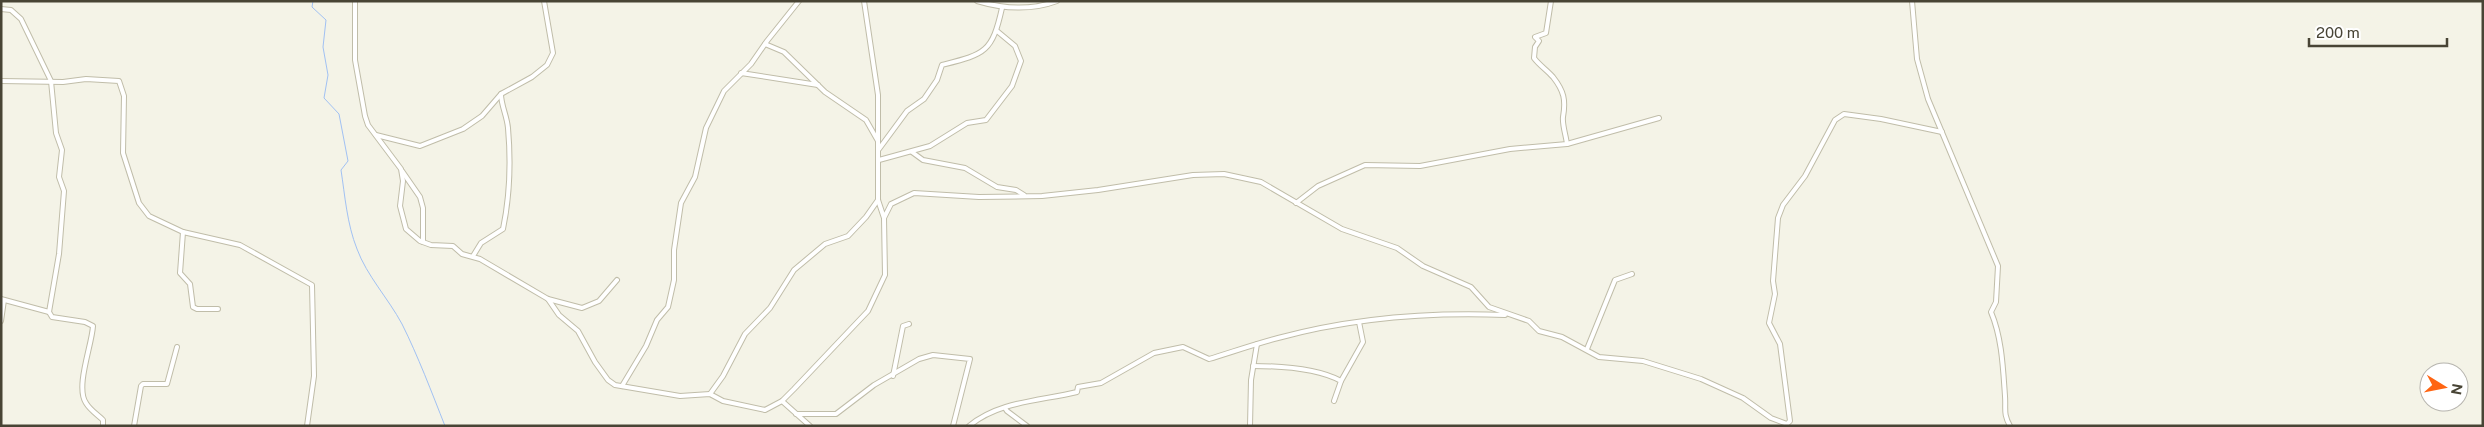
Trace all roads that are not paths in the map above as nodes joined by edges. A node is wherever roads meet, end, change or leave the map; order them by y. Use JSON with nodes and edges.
{"nodes":[{"id":1,"x":355,"y":1,"type":"edge"},
{"id":2,"x":544,"y":1,"type":"edge"},
{"id":3,"x":799,"y":1,"type":"edge"},
{"id":4,"x":864,"y":1,"type":"edge"},
{"id":5,"x":977,"y":1,"type":"edge"},
{"id":6,"x":1057,"y":1,"type":"edge"},
{"id":7,"x":1551,"y":1,"type":"edge"},
{"id":8,"x":1912,"y":1,"type":"edge"},
{"id":9,"x":1002,"y":8,"type":"junction"},
{"id":10,"x":1,"y":9,"type":"edge"},
{"id":11,"x":997,"y":31,"type":"junction"},
{"id":12,"x":765,"y":44,"type":"junction"},
{"id":13,"x":741,"y":73,"type":"junction"},
{"id":14,"x":1,"y":81,"type":"edge"},
{"id":15,"x":51,"y":81,"type":"junction"},
{"id":16,"x":820,"y":85,"type":"junction"},
{"id":17,"x":502,"y":94,"type":"junction"},
{"id":18,"x":1659,"y":118,"type":"dead end"},
{"id":19,"x":1942,"y":132,"type":"junction"},
{"id":20,"x":376,"y":135,"type":"junction"},
{"id":21,"x":879,"y":143,"type":"junction"},
{"id":22,"x":1567,"y":144,"type":"junction"},
{"id":23,"x":879,"y":149,"type":"junction"},
{"id":24,"x":912,"y":152,"type":"junction"},
{"id":25,"x":879,"y":160,"type":"junction"},
{"id":26,"x":401,"y":169,"type":"junction"},
{"id":27,"x":1026,"y":196,"type":"junction"},
{"id":28,"x":878,"y":200,"type":"junction"},
{"id":29,"x":1296,"y":203,"type":"junction"},
{"id":30,"x":884,"y":218,"type":"junction"},
{"id":31,"x":183,"y":232,"type":"junction"},
{"id":32,"x":423,"y":242,"type":"junction"},
{"id":33,"x":473,"y":256,"type":"junction"},
{"id":34,"x":1632,"y":274,"type":"dead end"},
{"id":35,"x":617,"y":280,"type":"dead end"},
{"id":36,"x":548,"y":298,"type":"junction"},
{"id":37,"x":2,"y":300,"type":"edge"},
{"id":38,"x":218,"y":309,"type":"dead end"},
{"id":39,"x":49,"y":312,"type":"junction"},
{"id":40,"x":1508,"y":315,"type":"junction"},
{"id":41,"x":1,"y":321,"type":"edge"},
{"id":42,"x":1359,"y":322,"type":"junction"},
{"id":43,"x":909,"y":324,"type":"dead end"},
{"id":44,"x":1257,"y":344,"type":"junction"},
{"id":45,"x":177,"y":347,"type":"dead end"},
{"id":46,"x":1587,"y":349,"type":"junction"},
{"id":47,"x":1253,"y":366,"type":"junction"},
{"id":48,"x":893,"y":376,"type":"junction"},
{"id":49,"x":1341,"y":381,"type":"junction"},
{"id":50,"x":622,"y":386,"type":"junction"},
{"id":51,"x":710,"y":394,"type":"junction"},
{"id":52,"x":782,"y":401,"type":"junction"},
{"id":53,"x":1334,"y":401,"type":"dead end"},
{"id":54,"x":1005,"y":408,"type":"junction"},
{"id":55,"x":796,"y":414,"type":"junction"},
{"id":56,"x":103,"y":426,"type":"edge"},
{"id":57,"x":134,"y":426,"type":"edge"},
{"id":58,"x":307,"y":426,"type":"edge"},
{"id":59,"x":810,"y":426,"type":"edge"},
{"id":60,"x":953,"y":426,"type":"edge"},
{"id":61,"x":970,"y":426,"type":"edge"},
{"id":62,"x":1027,"y":426,"type":"edge"},
{"id":63,"x":1250,"y":426,"type":"edge"},
{"id":64,"x":2010,"y":426,"type":"edge"}],
"edges":[{"from":1,"to":20,"type":"street"},
{"from":2,"to":17,"type":"street"},
{"from":3,"to":12,"type":"street"},
{"from":4,"to":21,"type":"street"},
{"from":5,"to":9,"type":"street"},
{"from":6,"to":9,"type":"street"},
{"from":7,"to":22,"type":"street"},
{"from":8,"to":19,"type":"street"},
{"from":9,"to":11,"type":"street"},
{"from":10,"to":15,"type":"street"},
{"from":11,"to":23,"type":"street"},
{"from":11,"to":24,"type":"street"},
{"from":12,"to":13,"type":"street"},
{"from":12,"to":16,"type":"street"},
{"from":13,"to":16,"type":"street"},
{"from":13,"to":50,"type":"street"},
{"from":14,"to":15,"type":"street"},
{"from":15,"to":31,"type":"street"},
{"from":15,"to":39,"type":"street"},
{"from":16,"to":21,"type":"street"},
{"from":17,"to":20,"type":"street"},
{"from":17,"to":33,"type":"street"},
{"from":18,"to":22,"type":"street"},
{"from":19,"to":46,"type":"street"},
{"from":19,"to":64,"type":"street"},
{"from":20,"to":26,"type":"street"},
{"from":21,"to":23,"type":"street"},
{"from":22,"to":29,"type":"street"},
{"from":23,"to":25,"type":"street"},
{"from":24,"to":25,"type":"street"},
{"from":24,"to":27,"type":"street"},
{"from":25,"to":28,"type":"street"},
{"from":26,"to":32,"type":"street"},
{"from":26,"to":32,"type":"street"},
{"from":27,"to":29,"type":"street"},
{"from":27,"to":30,"type":"street"},
{"from":28,"to":30,"type":"street"},
{"from":28,"to":51,"type":"street"},
{"from":29,"to":40,"type":"street"},
{"from":30,"to":52,"type":"street"},
{"from":31,"to":38,"type":"street"},
{"from":31,"to":58,"type":"street"},
{"from":32,"to":33,"type":"street"},
{"from":33,"to":36,"type":"street"},
{"from":34,"to":46,"type":"street"},
{"from":35,"to":36,"type":"street"},
{"from":36,"to":50,"type":"street"},
{"from":37,"to":39,"type":"street"},
{"from":37,"to":41,"type":"street"},
{"from":39,"to":56,"type":"street"},
{"from":40,"to":42,"type":"street"},
{"from":40,"to":46,"type":"street"},
{"from":42,"to":44,"type":"street"},
{"from":42,"to":49,"type":"street"},
{"from":43,"to":48,"type":"street"},
{"from":44,"to":47,"type":"street"},
{"from":44,"to":54,"type":"street"},
{"from":45,"to":57,"type":"street"},
{"from":47,"to":49,"type":"street"},
{"from":47,"to":63,"type":"street"},
{"from":48,"to":55,"type":"street"},
{"from":48,"to":60,"type":"street"},
{"from":49,"to":53,"type":"street"},
{"from":50,"to":51,"type":"street"},
{"from":51,"to":52,"type":"street"},
{"from":52,"to":55,"type":"street"},
{"from":54,"to":61,"type":"street"},
{"from":54,"to":62,"type":"street"},
{"from":55,"to":59,"type":"street"}]}
